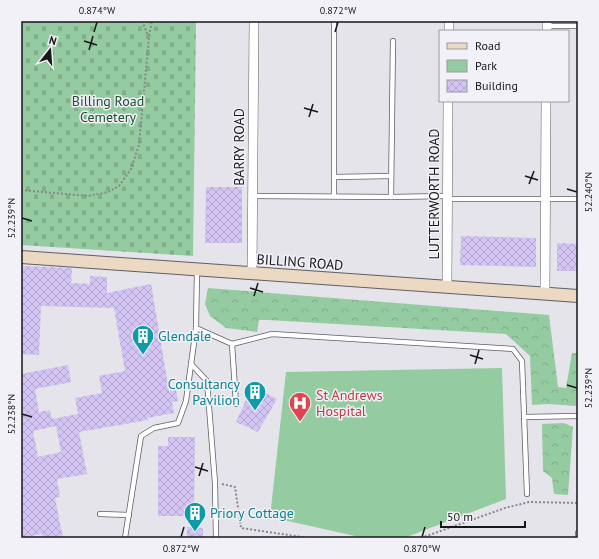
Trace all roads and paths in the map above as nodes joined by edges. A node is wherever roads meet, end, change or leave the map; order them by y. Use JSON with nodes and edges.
{"nodes":[{"id":1,"x":142,"y":21,"type":"edge"},
{"id":2,"x":152,"y":21,"type":"edge"},
{"id":3,"x":254,"y":21,"type":"edge"},
{"id":4,"x":334,"y":21,"type":"edge"},
{"id":5,"x":547,"y":26,"type":"edge"},
{"id":6,"x":578,"y":26,"type":"edge"},
{"id":7,"x":149,"y":37,"type":"junction"},
{"id":8,"x":393,"y":40,"type":"dead end"},
{"id":9,"x":448,"y":102,"type":"edge"},
{"id":10,"x":546,"y":102,"type":"edge"},
{"id":11,"x":391,"y":176,"type":"junction"},
{"id":12,"x":334,"y":177,"type":"junction"},
{"id":13,"x":21,"y":190,"type":"edge"},
{"id":14,"x":253,"y":196,"type":"junction"},
{"id":15,"x":334,"y":196,"type":"junction"},
{"id":16,"x":391,"y":197,"type":"junction"},
{"id":17,"x":448,"y":197,"type":"junction"},
{"id":18,"x":546,"y":199,"type":"junction"},
{"id":19,"x":578,"y":200,"type":"edge"},
{"id":20,"x":21,"y":257,"type":"edge"},
{"id":21,"x":197,"y":269,"type":"junction"},
{"id":22,"x":252,"y":274,"type":"junction"},
{"id":23,"x":447,"y":287,"type":"junction"},
{"id":24,"x":545,"y":293,"type":"junction"},
{"id":25,"x":578,"y":296,"type":"edge"},
{"id":26,"x":196,"y":328,"type":"junction"},
{"id":27,"x":232,"y":344,"type":"junction"},
{"id":28,"x":191,"y":364,"type":"junction"},
{"id":29,"x":236,"y":404,"type":"dead end"},
{"id":30,"x":578,"y":416,"type":"edge"},
{"id":31,"x":524,"y":417,"type":"junction"},
{"id":32,"x":215,"y":483,"type":"junction"},
{"id":33,"x":527,"y":494,"type":"dead end"},
{"id":34,"x":578,"y":503,"type":"edge"},
{"id":35,"x":100,"y":514,"type":"dead end"},
{"id":36,"x":129,"y":515,"type":"junction"},
{"id":37,"x":578,"y":533,"type":"edge"},
{"id":38,"x":216,"y":537,"type":"dead end"},
{"id":39,"x":125,"y":538,"type":"edge"},
{"id":40,"x":310,"y":538,"type":"edge"},
{"id":41,"x":421,"y":538,"type":"edge"},
{"id":42,"x":578,"y":538,"type":"edge"}],
"edges":[{"from":1,"to":7,"type":"path"},
{"from":2,"to":7,"type":"path"},
{"from":3,"to":14,"type":"street","name":"BARRY ROAD"},
{"from":4,"to":12,"type":"lane"},
{"from":5,"to":6,"type":"lane"},
{"from":7,"to":13,"type":"path"},
{"from":8,"to":11,"type":"lane"},
{"from":9,"to":17,"type":"street","name":"LUTTERWORTH ROAD"},
{"from":10,"to":18,"type":"street"},
{"from":11,"to":12,"type":"lane"},
{"from":11,"to":16,"type":"lane"},
{"from":12,"to":15,"type":"lane"},
{"from":14,"to":15,"type":"lane"},
{"from":14,"to":22,"type":"street","name":"BARRY ROAD"},
{"from":15,"to":16,"type":"lane"},
{"from":16,"to":17,"type":"lane"},
{"from":17,"to":18,"type":"lane"},
{"from":17,"to":23,"type":"street","name":"LUTTERWORTH ROAD"},
{"from":18,"to":19,"type":"lane"},
{"from":18,"to":24,"type":"street"},
{"from":20,"to":21,"type":"street","name":"BILLING ROAD"},
{"from":21,"to":22,"type":"street","name":"BILLING ROAD"},
{"from":21,"to":26,"type":"lane"},
{"from":22,"to":23,"type":"street","name":"BILLING ROAD"},
{"from":23,"to":24,"type":"street","name":"BILLING ROAD"},
{"from":24,"to":25,"type":"street","name":"BILLING ROAD"},
{"from":26,"to":27,"type":"lane"},
{"from":26,"to":28,"type":"lane"},
{"from":27,"to":29,"type":"lane"},
{"from":27,"to":31,"type":"lane"},
{"from":28,"to":32,"type":"lane"},
{"from":28,"to":36,"type":"lane"},
{"from":30,"to":31,"type":"lane"},
{"from":31,"to":33,"type":"lane"},
{"from":32,"to":38,"type":"lane"},
{"from":32,"to":40,"type":"path"},
{"from":34,"to":41,"type":"path"},
{"from":35,"to":36,"type":"lane"},
{"from":36,"to":39,"type":"lane"},
{"from":37,"to":42,"type":"lane"}]}
